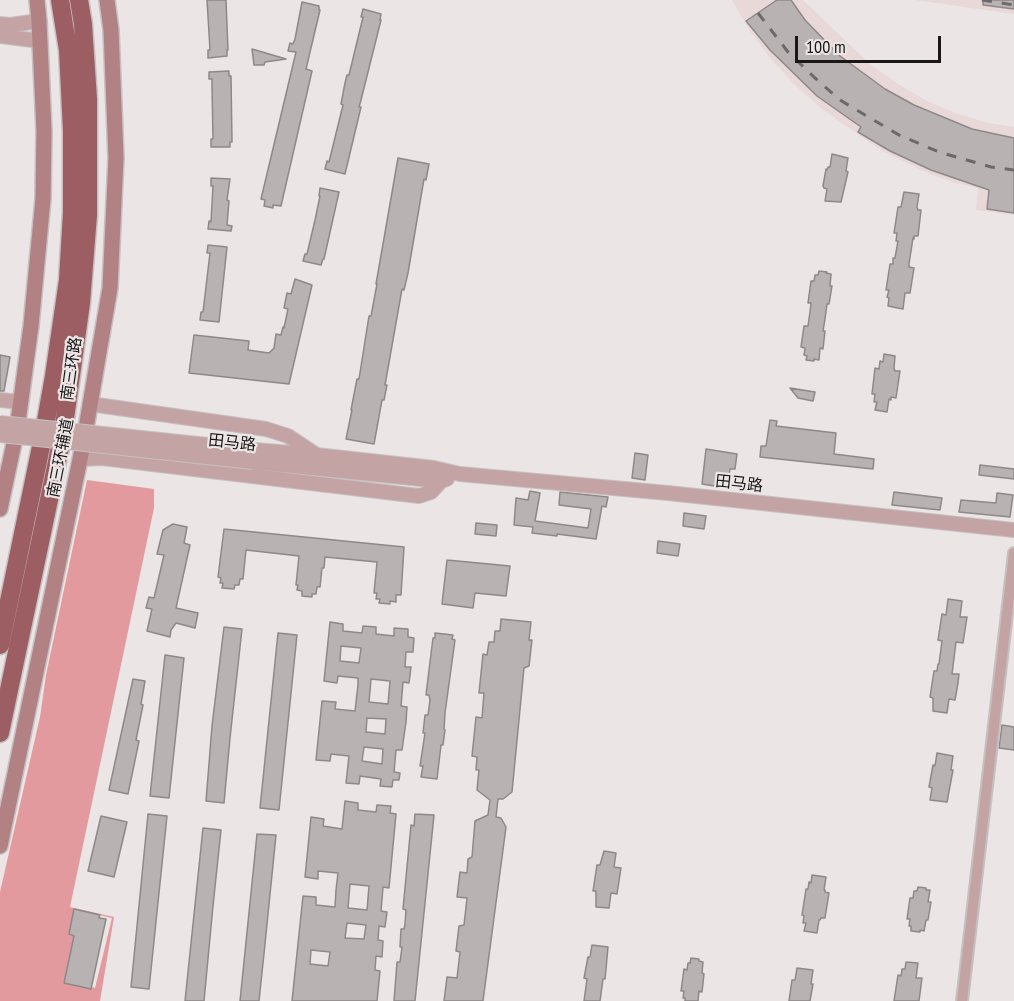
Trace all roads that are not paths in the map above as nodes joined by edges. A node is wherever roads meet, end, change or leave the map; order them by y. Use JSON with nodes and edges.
{"nodes":[{"id":1,"x":37,"y":0,"type":"edge"},
{"id":2,"x":60,"y":0,"type":"edge"},
{"id":3,"x":79,"y":0,"type":"edge"},
{"id":4,"x":107,"y":0,"type":"edge"},
{"id":5,"x":39,"y":21,"type":"junction"},
{"id":6,"x":0,"y":24,"type":"edge"},
{"id":7,"x":0,"y":36,"type":"edge"},
{"id":8,"x":40,"y":41,"type":"junction"},
{"id":9,"x":80,"y":131,"type":"junction"},
{"id":10,"x":0,"y":400,"type":"edge"},
{"id":11,"x":21,"y":402,"type":"junction"},
{"id":12,"x":90,"y":404,"type":"junction"},
{"id":13,"x":0,"y":423,"type":"edge"},
{"id":14,"x":0,"y":435,"type":"edge"},
{"id":15,"x":6,"y":453,"type":"edge"},
{"id":16,"x":316,"y":455,"type":"junction"},
{"id":17,"x":254,"y":456,"type":"junction"},
{"id":18,"x":80,"y":459,"type":"junction"},
{"id":19,"x":460,"y":474,"type":"junction"},
{"id":20,"x":441,"y":481,"type":"junction"},
{"id":21,"x":0,"y":509,"type":"edge"},
{"id":22,"x":1014,"y":530,"type":"edge"},
{"id":23,"x":1014,"y":553,"type":"edge"},
{"id":24,"x":0,"y":645,"type":"edge"},
{"id":25,"x":0,"y":733,"type":"edge"},
{"id":26,"x":0,"y":846,"type":"edge"},
{"id":27,"x":962,"y":1001,"type":"edge"}],
"edges":[{"from":1,"to":5,"type":"main road"},
{"from":2,"to":9,"type":"highway","name":"南三环路"},
{"from":3,"to":9,"type":"highway","name":"南三环路"},
{"from":4,"to":12,"type":"main road","name":"南三环辅道"},
{"from":5,"to":6,"type":"street"},
{"from":5,"to":8,"type":"main road"},
{"from":7,"to":8,"type":"street"},
{"from":8,"to":11,"type":"main road"},
{"from":9,"to":24,"type":"highway","name":"南三环路"},
{"from":9,"to":25,"type":"highway","name":"南三环路"},
{"from":10,"to":11,"type":"street"},
{"from":11,"to":15,"type":"main road"},
{"from":12,"to":16,"type":"street"},
{"from":12,"to":18,"type":"main road","name":"南三环辅道"},
{"from":13,"to":17,"type":"street","name":"田马路","bridge":true},
{"from":14,"to":17,"type":"street","name":"田马路","bridge":true},
{"from":15,"to":21,"type":"main road"},
{"from":16,"to":17,"type":"street","name":"田马路"},
{"from":16,"to":19,"type":"street","name":"田马路"},
{"from":17,"to":20,"type":"street","name":"田马路"},
{"from":18,"to":20,"type":"street"},
{"from":18,"to":26,"type":"main road","name":"南三环辅道"},
{"from":19,"to":20,"type":"street","name":"田马路"},
{"from":19,"to":22,"type":"street","name":"田马路"},
{"from":23,"to":27,"type":"street"}]}
